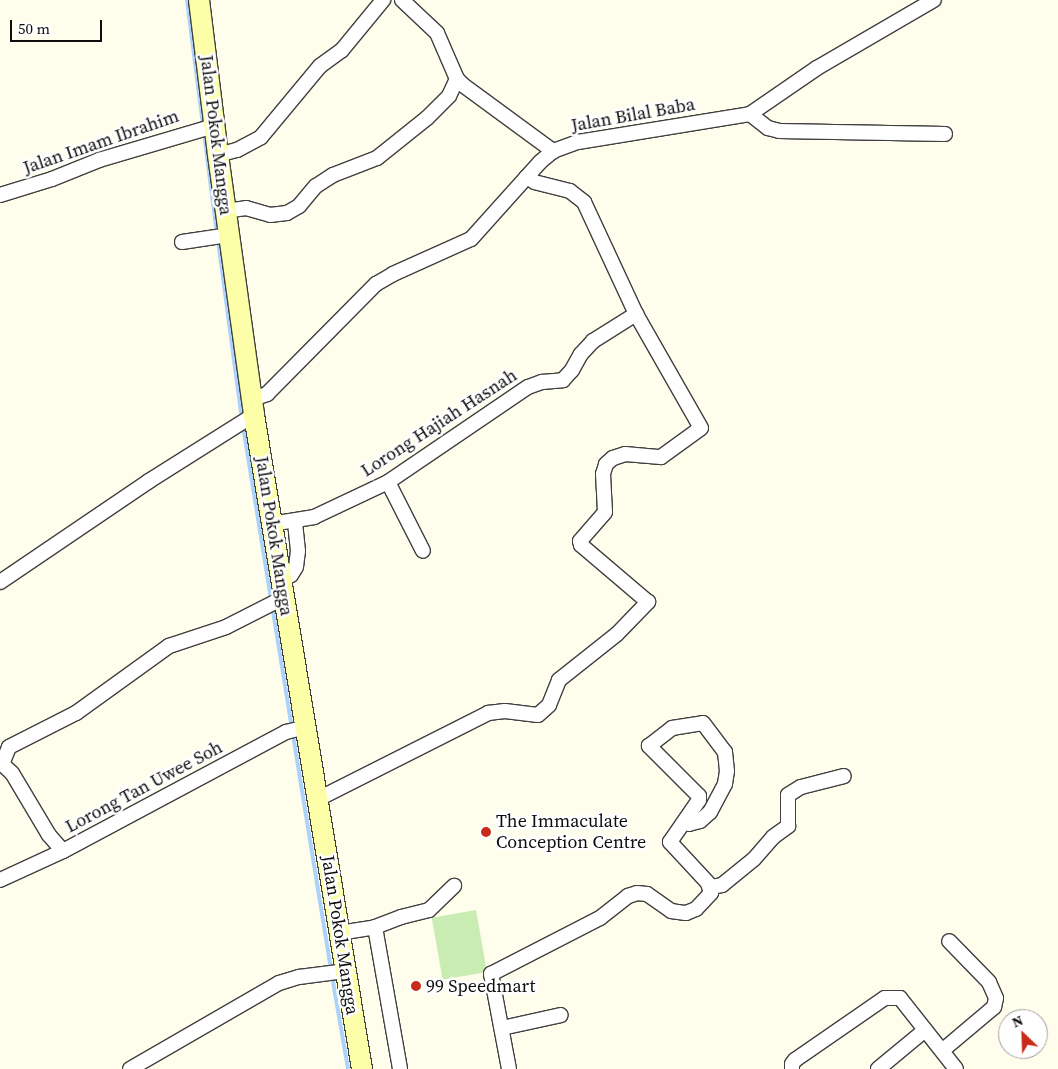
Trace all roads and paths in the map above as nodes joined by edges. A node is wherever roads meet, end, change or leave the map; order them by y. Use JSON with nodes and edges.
{"nodes":[{"id":1,"x":202,"y":0,"type":"edge"},
{"id":2,"x":383,"y":0,"type":"edge"},
{"id":3,"x":402,"y":0,"type":"edge"},
{"id":4,"x":934,"y":0,"type":"edge"},
{"id":5,"x":457,"y":78,"type":"junction"},
{"id":6,"x":750,"y":114,"type":"junction"},
{"id":7,"x":206,"y":127,"type":"junction"},
{"id":8,"x":945,"y":134,"type":"dead end"},
{"id":9,"x":553,"y":151,"type":"junction"},
{"id":10,"x":218,"y":155,"type":"junction"},
{"id":11,"x":526,"y":177,"type":"junction"},
{"id":12,"x":0,"y":195,"type":"edge"},
{"id":13,"x":225,"y":211,"type":"junction"},
{"id":14,"x":221,"y":236,"type":"junction"},
{"id":15,"x":182,"y":242,"type":"dead end"},
{"id":16,"x":636,"y":314,"type":"junction"},
{"id":17,"x":251,"y":411,"type":"junction"},
{"id":18,"x":388,"y":482,"type":"junction"},
{"id":19,"x":295,"y":522,"type":"junction"},
{"id":20,"x":271,"y":524,"type":"junction"},
{"id":21,"x":423,"y":551,"type":"dead end"},
{"id":22,"x":0,"y":582,"type":"edge"},
{"id":23,"x":277,"y":594,"type":"junction"},
{"id":24,"x":297,"y":729,"type":"junction"},
{"id":25,"x":1,"y":762,"type":"edge"},
{"id":26,"x":844,"y":776,"type":"dead end"},
{"id":27,"x":318,"y":799,"type":"junction"},
{"id":28,"x":685,"y":821,"type":"junction"},
{"id":29,"x":64,"y":851,"type":"junction"},
{"id":30,"x":0,"y":880,"type":"edge"},
{"id":31,"x":454,"y":886,"type":"dead end"},
{"id":32,"x":711,"y":887,"type":"junction"},
{"id":33,"x":375,"y":926,"type":"junction"},
{"id":34,"x":339,"y":932,"type":"junction"},
{"id":35,"x":949,"y":942,"type":"dead end"},
{"id":36,"x":342,"y":972,"type":"junction"},
{"id":37,"x":561,"y":1015,"type":"dead end"},
{"id":38,"x":502,"y":1028,"type":"junction"},
{"id":39,"x":925,"y":1030,"type":"junction"},
{"id":40,"x":943,"y":1050,"type":"junction"},
{"id":41,"x":130,"y":1069,"type":"edge"},
{"id":42,"x":362,"y":1069,"type":"edge"},
{"id":43,"x":400,"y":1069,"type":"edge"},
{"id":44,"x":509,"y":1069,"type":"edge"},
{"id":45,"x":792,"y":1069,"type":"edge"},
{"id":46,"x":878,"y":1069,"type":"edge"},
{"id":47,"x":956,"y":1069,"type":"edge"}],
"edges":[{"from":1,"to":7,"type":"main road","name":"Jalan Pokok Mangga"},
{"from":2,"to":10,"type":"street"},
{"from":3,"to":5,"type":"street"},
{"from":4,"to":6,"type":"street","name":"Jalan Bilal Baba"},
{"from":5,"to":9,"type":"street"},
{"from":5,"to":13,"type":"street"},
{"from":6,"to":8,"type":"street"},
{"from":6,"to":9,"type":"street","name":"Jalan Bilal Baba"},
{"from":7,"to":10,"type":"main road","name":"Jalan Pokok Mangga"},
{"from":7,"to":12,"type":"street","name":"Jalan Imam Ibrahim"},
{"from":9,"to":11,"type":"street","name":"Jalan Bilal Baba"},
{"from":10,"to":13,"type":"main road","name":"Jalan Pokok Mangga"},
{"from":11,"to":16,"type":"street"},
{"from":11,"to":17,"type":"street","name":"Jalan Bilal Baba"},
{"from":13,"to":14,"type":"main road","name":"Jalan Pokok Mangga"},
{"from":14,"to":15,"type":"street"},
{"from":14,"to":17,"type":"main road","name":"Jalan Pokok Mangga"},
{"from":16,"to":18,"type":"street","name":"Lorong Hajiah Hasnah"},
{"from":16,"to":27,"type":"street"},
{"from":17,"to":20,"type":"main road","name":"Jalan Pokok Mangga"},
{"from":17,"to":22,"type":"street","name":"Jalan Bilal Baba"},
{"from":18,"to":19,"type":"street","name":"Lorong Hajiah Hasnah"},
{"from":18,"to":21,"type":"street"},
{"from":19,"to":20,"type":"street","name":"Lorong Hajiah Hasnah"},
{"from":19,"to":23,"type":"street"},
{"from":20,"to":23,"type":"main road","name":"Jalan Pokok Mangga"},
{"from":23,"to":24,"type":"main road","name":"Jalan Pokok Mangga"},
{"from":23,"to":25,"type":"street"},
{"from":24,"to":27,"type":"main road","name":"Jalan Pokok Mangga"},
{"from":24,"to":29,"type":"street","name":"Lorong Tan Uwee Soh"},
{"from":25,"to":29,"type":"street"},
{"from":26,"to":32,"type":"street"},
{"from":27,"to":34,"type":"main road","name":"Jalan Pokok Mangga"},
{"from":28,"to":28,"type":"street"},
{"from":28,"to":32,"type":"street"},
{"from":29,"to":30,"type":"street","name":"Lorong Tan Uwee Soh"},
{"from":31,"to":33,"type":"street"},
{"from":32,"to":38,"type":"street"},
{"from":33,"to":34,"type":"street"},
{"from":33,"to":43,"type":"street"},
{"from":34,"to":36,"type":"main road","name":"Jalan Pokok Mangga"},
{"from":35,"to":40,"type":"street"},
{"from":36,"to":41,"type":"street"},
{"from":36,"to":42,"type":"main road","name":"Jalan Pokok Mangga"},
{"from":37,"to":38,"type":"street"},
{"from":38,"to":44,"type":"street"},
{"from":39,"to":40,"type":"street"},
{"from":39,"to":45,"type":"street"},
{"from":39,"to":46,"type":"street"},
{"from":40,"to":47,"type":"street"}]}
